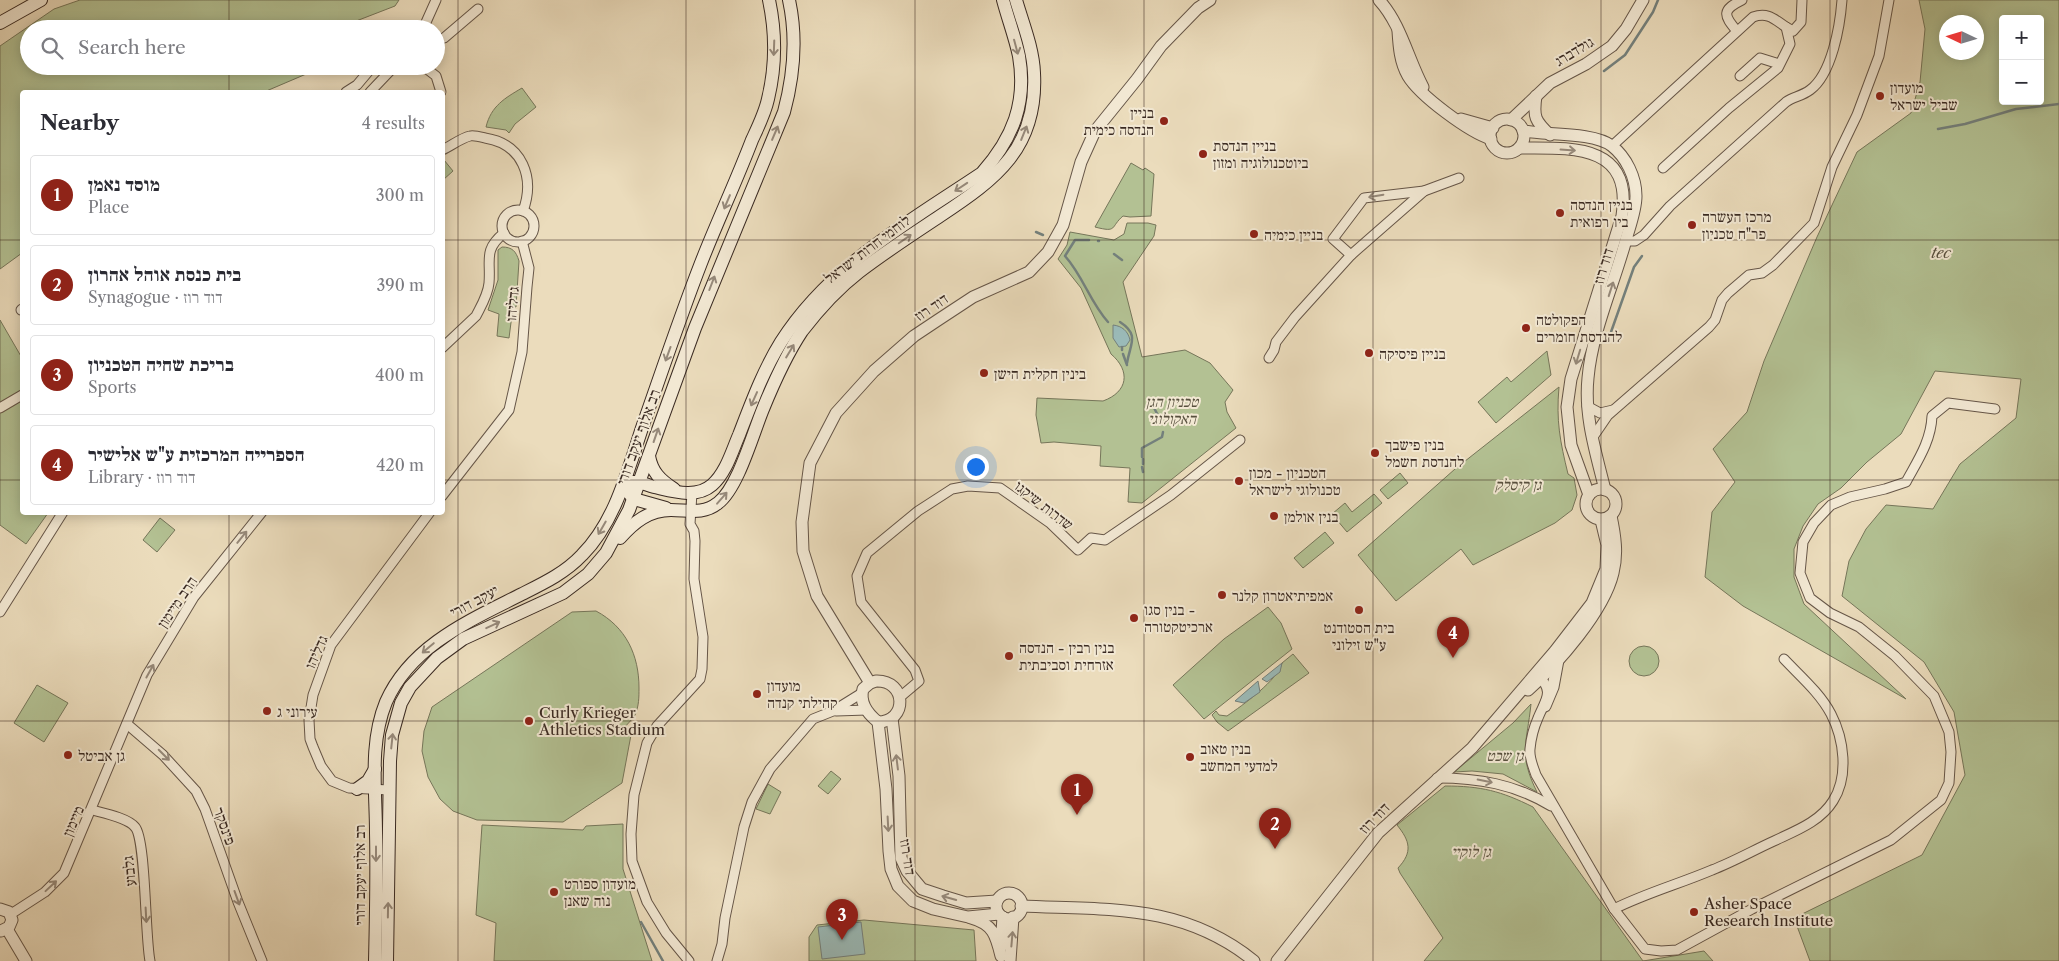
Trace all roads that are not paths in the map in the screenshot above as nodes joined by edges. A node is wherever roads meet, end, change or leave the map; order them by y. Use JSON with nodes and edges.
{"nodes":[{"id":1,"x":41,"y":0,"type":"edge"},
{"id":2,"x":436,"y":0,"type":"edge"},
{"id":3,"x":769,"y":0,"type":"edge"},
{"id":4,"x":789,"y":0,"type":"edge"},
{"id":5,"x":1004,"y":0,"type":"edge"},
{"id":6,"x":1016,"y":0,"type":"edge"},
{"id":7,"x":1210,"y":0,"type":"edge"},
{"id":8,"x":1379,"y":0,"type":"edge"},
{"id":9,"x":1643,"y":0,"type":"edge"},
{"id":10,"x":1742,"y":0,"type":"edge"},
{"id":11,"x":1802,"y":0,"type":"edge"},
{"id":12,"x":1842,"y":0,"type":"edge"},
{"id":13,"x":1889,"y":0,"type":"edge"},
{"id":14,"x":478,"y":9,"type":"dead end"},
{"id":15,"x":427,"y":20,"type":"edge"},
{"id":16,"x":0,"y":23,"type":"edge"},
{"id":17,"x":1786,"y":27,"type":"junction"},
{"id":18,"x":1737,"y":31,"type":"junction"},
{"id":19,"x":445,"y":37,"type":"edge"},
{"id":20,"x":1779,"y":64,"type":"junction"},
{"id":21,"x":365,"y":75,"type":"edge"},
{"id":22,"x":386,"y":75,"type":"edge"},
{"id":23,"x":435,"y":75,"type":"edge"},
{"id":24,"x":1740,"y":76,"type":"dead end"},
{"id":25,"x":349,"y":90,"type":"edge"},
{"id":26,"x":372,"y":90,"type":"edge"},
{"id":27,"x":440,"y":90,"type":"edge"},
{"id":28,"x":1536,"y":96,"type":"junction"},
{"id":29,"x":1512,"y":120,"type":"junction"},
{"id":30,"x":1523,"y":131,"type":"junction"},
{"id":31,"x":1492,"y":134,"type":"junction"},
{"id":32,"x":1550,"y":135,"type":"junction"},
{"id":33,"x":1612,"y":146,"type":"junction"},
{"id":34,"x":445,"y":148,"type":"edge"},
{"id":35,"x":1519,"y":148,"type":"junction"},
{"id":36,"x":1663,"y":168,"type":"dead end"},
{"id":37,"x":1459,"y":178,"type":"dead end"},
{"id":38,"x":1424,"y":191,"type":"junction"},
{"id":39,"x":523,"y":211,"type":"junction"},
{"id":40,"x":504,"y":233,"type":"junction"},
{"id":41,"x":522,"y":241,"type":"junction"},
{"id":42,"x":1626,"y":241,"type":"junction"},
{"id":43,"x":1351,"y":255,"type":"junction"},
{"id":44,"x":445,"y":345,"type":"edge"},
{"id":45,"x":1268,"y":358,"type":"dead end"},
{"id":46,"x":20,"y":397,"type":"edge"},
{"id":47,"x":1587,"y":406,"type":"junction"},
{"id":48,"x":0,"y":408,"type":"edge"},
{"id":49,"x":1618,"y":408,"type":"junction"},
{"id":50,"x":1995,"y":409,"type":"dead end"},
{"id":51,"x":1593,"y":437,"type":"junction"},
{"id":52,"x":1240,"y":440,"type":"dead end"},
{"id":53,"x":649,"y":456,"type":"junction"},
{"id":54,"x":640,"y":481,"type":"junction"},
{"id":55,"x":622,"y":484,"type":"junction"},
{"id":56,"x":1605,"y":490,"type":"junction"},
{"id":57,"x":445,"y":492,"type":"edge"},
{"id":58,"x":686,"y":493,"type":"junction"},
{"id":59,"x":1589,"y":495,"type":"junction"},
{"id":60,"x":634,"y":499,"type":"junction"},
{"id":61,"x":672,"y":510,"type":"junction"},
{"id":62,"x":691,"y":512,"type":"junction"},
{"id":63,"x":61,"y":515,"type":"edge"},
{"id":64,"x":260,"y":515,"type":"edge"},
{"id":65,"x":428,"y":515,"type":"edge"},
{"id":66,"x":1606,"y":518,"type":"junction"},
{"id":67,"x":606,"y":553,"type":"junction"},
{"id":68,"x":0,"y":612,"type":"edge"},
{"id":69,"x":1558,"y":658,"type":"junction"},
{"id":70,"x":1784,"y":659,"type":"dead end"},
{"id":71,"x":1539,"y":675,"type":"junction"},
{"id":72,"x":870,"y":683,"type":"junction"},
{"id":73,"x":862,"y":693,"type":"junction"},
{"id":74,"x":900,"y":697,"type":"junction"},
{"id":75,"x":1545,"y":706,"type":"junction"},
{"id":76,"x":867,"y":710,"type":"junction"},
{"id":77,"x":833,"y":711,"type":"junction"},
{"id":78,"x":892,"y":718,"type":"junction"},
{"id":79,"x":129,"y":720,"type":"junction"},
{"id":80,"x":878,"y":722,"type":"junction"},
{"id":81,"x":375,"y":769,"type":"junction"},
{"id":82,"x":1437,"y":778,"type":"junction"},
{"id":83,"x":359,"y":789,"type":"junction"},
{"id":84,"x":376,"y":790,"type":"junction"},
{"id":85,"x":389,"y":790,"type":"junction"},
{"id":86,"x":376,"y":806,"type":"junction"},
{"id":87,"x":1552,"y":807,"type":"junction"},
{"id":88,"x":92,"y":810,"type":"junction"},
{"id":89,"x":997,"y":901,"type":"junction"},
{"id":90,"x":1021,"y":906,"type":"junction"},
{"id":91,"x":1614,"y":909,"type":"junction"},
{"id":92,"x":5,"y":912,"type":"edge"},
{"id":93,"x":1005,"y":916,"type":"junction"},
{"id":94,"x":968,"y":917,"type":"junction"},
{"id":95,"x":4,"y":930,"type":"edge"},
{"id":96,"x":1004,"y":959,"type":"edge"},
{"id":97,"x":26,"y":961,"type":"edge"},
{"id":98,"x":150,"y":961,"type":"edge"},
{"id":99,"x":262,"y":961,"type":"edge"},
{"id":100,"x":384,"y":961,"type":"edge"},
{"id":101,"x":689,"y":961,"type":"edge"},
{"id":102,"x":717,"y":961,"type":"edge"},
{"id":103,"x":1254,"y":961,"type":"edge"},
{"id":104,"x":1278,"y":961,"type":"edge"}],
"edges":[{"from":1,"to":16,"type":"main road"},
{"from":2,"to":15,"type":"street"},
{"from":3,"to":55,"type":"main road","name":"רב אלוף יעקב דורי","one_way":true},
{"from":53,"to":4,"type":"main road","name":"רב אלוף יעקב דורי","one_way":true},
{"from":5,"to":58,"type":"main road","name":"לוחמי חרות ישראל","one_way":true},
{"from":62,"to":6,"type":"main road","name":"לוחמי חרות ישראל","one_way":true},
{"from":7,"to":72,"type":"street","name":"דוד רוז"},
{"from":8,"to":31,"type":"street"},
{"from":9,"to":28,"type":"street","name":"גולדברג"},
{"from":10,"to":18,"type":"street"},
{"from":11,"to":17,"type":"street"},
{"from":12,"to":42,"type":"street"},
{"from":13,"to":49,"type":"street"},
{"from":14,"to":19,"type":"street"},
{"from":17,"to":18,"type":"street"},
{"from":17,"to":20,"type":"street"},
{"from":18,"to":33,"type":"street"},
{"from":20,"to":24,"type":"street"},
{"from":20,"to":36,"type":"street"},
{"from":21,"to":25,"type":"street"},
{"from":22,"to":26,"type":"street"},
{"from":23,"to":27,"type":"street"},
{"from":28,"to":29,"type":"street","name":"גולדברג"},
{"from":28,"to":30,"type":"street"},
{"from":28,"to":32,"type":"street"},
{"from":29,"to":30,"type":"street"},
{"from":29,"to":31,"type":"street"},
{"from":30,"to":32,"type":"street"},
{"from":30,"to":35,"type":"street"},
{"from":31,"to":35,"type":"street"},
{"from":32,"to":33,"type":"street"},
{"from":33,"to":42,"type":"street","name":"דוד רוז"},
{"from":34,"to":39,"type":"street"},
{"from":35,"to":59,"type":"street","name":"דוד רוז","one_way":true},
{"from":37,"to":38,"type":"street"},
{"from":38,"to":43,"type":"street"},
{"from":38,"to":43,"type":"street","one_way":true},
{"from":39,"to":40,"type":"street"},
{"from":39,"to":41,"type":"street"},
{"from":40,"to":41,"type":"street"},
{"from":40,"to":44,"type":"street"},
{"from":41,"to":57,"type":"street","name":"גדליהו"},
{"from":47,"to":42,"type":"street","name":"דוד רוז","one_way":true},
{"from":43,"to":45,"type":"street"},
{"from":46,"to":48,"type":"street"},
{"from":47,"to":49,"type":"street"},
{"from":47,"to":51,"type":"street","name":"דוד רוז"},
{"from":49,"to":51,"type":"street"},
{"from":50,"to":91,"type":"street"},
{"from":51,"to":56,"type":"street","name":"דוד רוז"},
{"from":52,"to":74,"type":"street","name":"שדרות שיקגו"},
{"from":53,"to":54,"type":"main road","name":"רב אלוף יעקב דורי"},
{"from":53,"to":58,"type":"main road"},
{"from":54,"to":55,"type":"main road"},
{"from":54,"to":58,"type":"main road"},
{"from":54,"to":60,"type":"main road","name":"רב אלוף יעקב דורי"},
{"from":55,"to":60,"type":"main road"},
{"from":55,"to":81,"type":"main road","name":"יעקב דורי","one_way":true},
{"from":56,"to":59,"type":"street"},
{"from":56,"to":66,"type":"street"},
{"from":58,"to":62,"type":"street"},
{"from":59,"to":66,"type":"street"},
{"from":60,"to":61,"type":"main road"},
{"from":60,"to":67,"type":"main road","name":"רב אלוף יעקב דורי"},
{"from":61,"to":62,"type":"main road","name":"לוחמי חרות ישראל"},
{"from":61,"to":67,"type":"main road","name":"לוחמי חרות ישראל"},
{"from":62,"to":101,"type":"street"},
{"from":63,"to":68,"type":"street"},
{"from":79,"to":64,"type":"street","name":"הרב מיימון","one_way":true},
{"from":65,"to":83,"type":"street","name":"גדליהו"},
{"from":66,"to":69,"type":"street","name":"דוד רוז"},
{"from":66,"to":71,"type":"street","name":"דוד רוז"},
{"from":85,"to":67,"type":"main road","name":"רב אלוף יעקב דורי","one_way":true},
{"from":69,"to":71,"type":"street","name":"דוד רוז"},
{"from":69,"to":75,"type":"street"},
{"from":70,"to":91,"type":"street"},
{"from":71,"to":75,"type":"street"},
{"from":71,"to":82,"type":"street","name":"דוד רוז"},
{"from":72,"to":73,"type":"street"},
{"from":72,"to":74,"type":"street"},
{"from":73,"to":76,"type":"street"},
{"from":73,"to":77,"type":"street"},
{"from":74,"to":78,"type":"street"},
{"from":75,"to":87,"type":"street"},
{"from":76,"to":77,"type":"street"},
{"from":76,"to":80,"type":"street"},
{"from":77,"to":102,"type":"street"},
{"from":78,"to":80,"type":"street"},
{"from":89,"to":78,"type":"street","name":"דוד רוז","one_way":true},
{"from":79,"to":88,"type":"street","name":"מיימון"},
{"from":79,"to":99,"type":"street","name":"פינסקר","one_way":true},
{"from":80,"to":94,"type":"street","name":"דוד רוז","one_way":true},
{"from":81,"to":83,"type":"main road"},
{"from":81,"to":84,"type":"main road","name":"רב אלוף יעקב דורי"},
{"from":82,"to":87,"type":"street","one_way":true},
{"from":82,"to":104,"type":"street","name":"דוד רוז"},
{"from":83,"to":84,"type":"street","name":"גדליהו"},
{"from":83,"to":86,"type":"main road"},
{"from":84,"to":85,"type":"street"},
{"from":84,"to":86,"type":"main road","name":"רב אלוף יעקב דורי"},
{"from":100,"to":85,"type":"main road","name":"רב אלוף יעקב דורי","one_way":true},
{"from":86,"to":100,"type":"main road","name":"רב אלוף יעקב דורי","one_way":true},
{"from":87,"to":91,"type":"street"},
{"from":92,"to":88,"type":"street","name":"מיימון","one_way":true},
{"from":88,"to":98,"type":"street","name":"גלבוע","one_way":true},
{"from":89,"to":90,"type":"street"},
{"from":89,"to":93,"type":"street"},
{"from":90,"to":93,"type":"street"},
{"from":90,"to":103,"type":"street"},
{"from":92,"to":95,"type":"street"},
{"from":93,"to":94,"type":"street","name":"דוד רוז"},
{"from":93,"to":96,"type":"street"},
{"from":94,"to":96,"type":"street"},
{"from":95,"to":97,"type":"street"}]}
